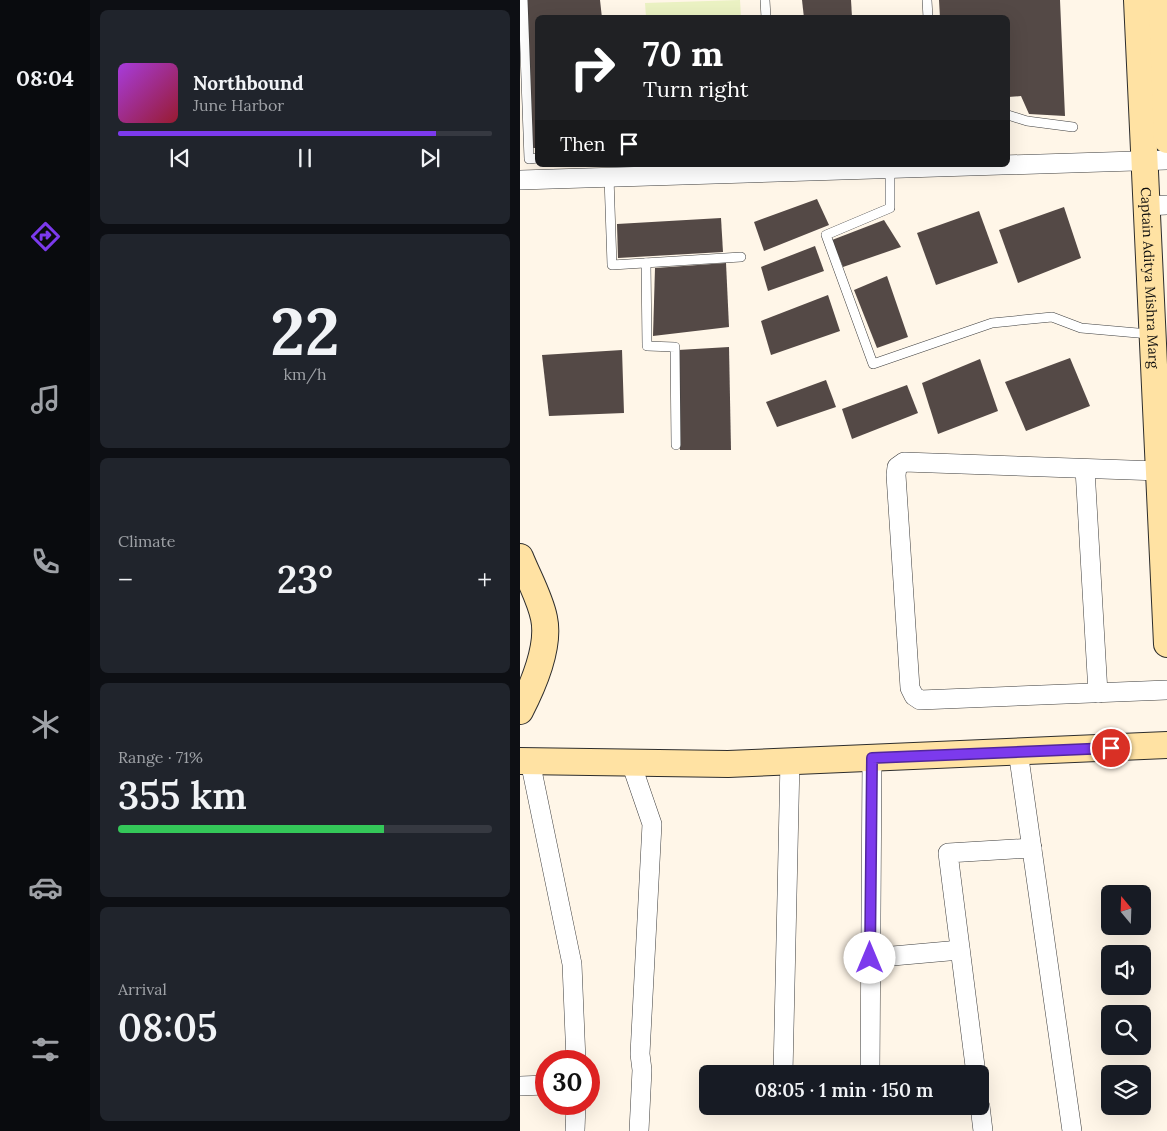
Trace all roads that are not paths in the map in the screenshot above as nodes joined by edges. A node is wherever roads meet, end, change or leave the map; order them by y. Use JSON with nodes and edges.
{"nodes":[{"id":1,"x":523,"y":0,"type":"edge"},
{"id":2,"x":765,"y":0,"type":"edge"},
{"id":3,"x":927,"y":0,"type":"edge"},
{"id":4,"x":1137,"y":0,"type":"edge"},
{"id":5,"x":1162,"y":0,"type":"edge"},
{"id":6,"x":766,"y":15,"type":"edge"},
{"id":7,"x":928,"y":15,"type":"edge"},
{"id":8,"x":1010,"y":116,"type":"edge"},
{"id":9,"x":1073,"y":128,"type":"dead end"},
{"id":10,"x":1167,"y":140,"type":"edge"},
{"id":11,"x":535,"y":158,"type":"edge"},
{"id":12,"x":1156,"y":161,"type":"edge"},
{"id":13,"x":1010,"y":165,"type":"edge"},
{"id":14,"x":956,"y":167,"type":"edge"},
{"id":15,"x":890,"y":169,"type":"junction"},
{"id":16,"x":609,"y":177,"type":"junction"},
{"id":17,"x":520,"y":180,"type":"edge"},
{"id":18,"x":1157,"y":206,"type":"edge"},
{"id":19,"x":741,"y":257,"type":"dead end"},
{"id":20,"x":646,"y":262,"type":"junction"},
{"id":21,"x":1152,"y":334,"type":"junction"},
{"id":22,"x":676,"y":445,"type":"dead end"},
{"id":23,"x":1085,"y":469,"type":"junction"},
{"id":24,"x":1159,"y":471,"type":"junction"},
{"id":25,"x":520,"y":557,"type":"edge"},
{"id":26,"x":1167,"y":644,"type":"edge"},
{"id":27,"x":1167,"y":690,"type":"edge"},
{"id":28,"x":1098,"y":693,"type":"junction"},
{"id":29,"x":520,"y":710,"type":"edge"},
{"id":30,"x":1167,"y":745,"type":"edge"},
{"id":31,"x":1018,"y":752,"type":"junction"},
{"id":32,"x":872,"y":758,"type":"junction"},
{"id":33,"x":525,"y":761,"type":"edge"},
{"id":34,"x":790,"y":761,"type":"junction"},
{"id":35,"x":631,"y":763,"type":"junction"},
{"id":36,"x":1032,"y":848,"type":"junction"},
{"id":37,"x":960,"y":950,"type":"junction"},
{"id":38,"x":870,"y":958,"type":"junction"},
{"id":39,"x":576,"y":1050,"type":"edge"},
{"id":40,"x":782,"y":1065,"type":"edge"},
{"id":41,"x":870,"y":1065,"type":"edge"},
{"id":42,"x":975,"y":1065,"type":"edge"},
{"id":43,"x":535,"y":1085,"type":"edge"},
{"id":44,"x":520,"y":1086,"type":"edge"},
{"id":45,"x":576,"y":1115,"type":"edge"},
{"id":46,"x":981,"y":1115,"type":"edge"},
{"id":47,"x":575,"y":1131,"type":"edge"},
{"id":48,"x":639,"y":1131,"type":"edge"},
{"id":49,"x":983,"y":1131,"type":"edge"},
{"id":50,"x":1072,"y":1131,"type":"edge"}],
"edges":[{"from":1,"to":11,"type":"lane"},
{"from":2,"to":6,"type":"lane"},
{"from":3,"to":7,"type":"lane"},
{"from":4,"to":12,"type":"street","name":"Captain Aditya Mishra Marg"},
{"from":5,"to":10,"type":"street"},
{"from":8,"to":9,"type":"lane"},
{"from":12,"to":13,"type":"street"},
{"from":12,"to":18,"type":"street","name":"Captain Aditya Mishra Marg"},
{"from":14,"to":15,"type":"street"},
{"from":15,"to":16,"type":"street"},
{"from":15,"to":21,"type":"lane"},
{"from":16,"to":17,"type":"street"},
{"from":16,"to":20,"type":"lane"},
{"from":18,"to":21,"type":"street","name":"Captain Aditya Mishra Marg"},
{"from":19,"to":20,"type":"lane"},
{"from":20,"to":22,"type":"lane"},
{"from":21,"to":24,"type":"street","name":"Captain Aditya Mishra Marg"},
{"from":23,"to":24,"type":"street"},
{"from":23,"to":28,"type":"street"},
{"from":23,"to":28,"type":"street"},
{"from":24,"to":26,"type":"street","name":"Captain Aditya Mishra Marg"},
{"from":25,"to":29,"type":"street"},
{"from":27,"to":28,"type":"street"},
{"from":30,"to":31,"type":"street"},
{"from":31,"to":32,"type":"street"},
{"from":31,"to":36,"type":"street"},
{"from":32,"to":34,"type":"street"},
{"from":32,"to":38,"type":"street"},
{"from":33,"to":35,"type":"street"},
{"from":33,"to":39,"type":"street"},
{"from":34,"to":35,"type":"street"},
{"from":34,"to":40,"type":"street"},
{"from":35,"to":48,"type":"street"},
{"from":36,"to":37,"type":"street"},
{"from":36,"to":50,"type":"street"},
{"from":37,"to":38,"type":"street"},
{"from":37,"to":42,"type":"street"},
{"from":38,"to":41,"type":"street"},
{"from":43,"to":44,"type":"street"},
{"from":45,"to":47,"type":"street"},
{"from":46,"to":49,"type":"street"}]}
